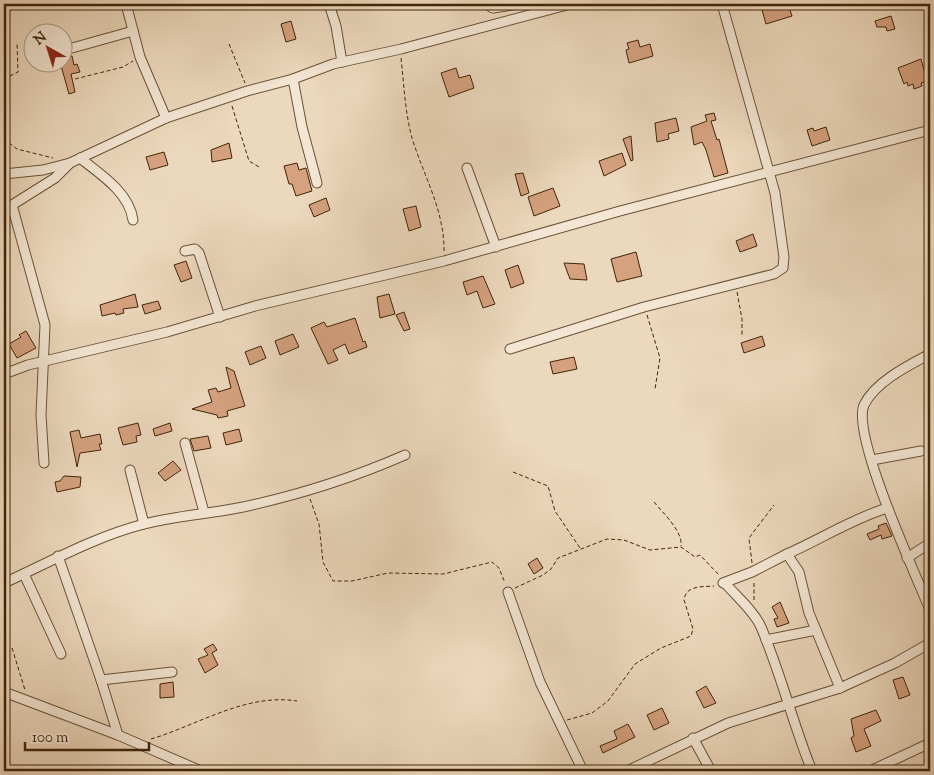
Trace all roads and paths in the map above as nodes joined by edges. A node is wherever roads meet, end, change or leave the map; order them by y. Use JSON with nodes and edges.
{"nodes":[{"id":1,"x":126,"y":4,"type":"edge"},
{"id":2,"x":329,"y":4,"type":"edge"},
{"id":3,"x":486,"y":4,"type":"edge"},
{"id":4,"x":519,"y":4,"type":"edge"},
{"id":5,"x":570,"y":4,"type":"edge"},
{"id":6,"x":722,"y":4,"type":"edge"},
{"id":7,"x":532,"y":8,"type":"edge"},
{"id":8,"x":133,"y":31,"type":"junction"},
{"id":9,"x":17,"y":43,"type":"dead end"},
{"id":10,"x":229,"y":44,"type":"dead end"},
{"id":11,"x":72,"y":48,"type":"dead end"},
{"id":12,"x":401,"y":50,"type":"junction"},
{"id":13,"x":140,"y":57,"type":"junction"},
{"id":14,"x":342,"y":62,"type":"junction"},
{"id":15,"x":4,"y":79,"type":"edge"},
{"id":16,"x":293,"y":79,"type":"junction"},
{"id":17,"x":75,"y":80,"type":"dead end"},
{"id":18,"x":247,"y":91,"type":"junction"},
{"id":19,"x":230,"y":98,"type":"junction"},
{"id":20,"x":166,"y":118,"type":"junction"},
{"id":21,"x":930,"y":130,"type":"edge"},
{"id":22,"x":4,"y":139,"type":"edge"},
{"id":23,"x":80,"y":158,"type":"junction"},
{"id":24,"x":70,"y":163,"type":"junction"},
{"id":25,"x":60,"y":165,"type":"junction"},
{"id":26,"x":261,"y":168,"type":"dead end"},
{"id":27,"x":467,"y":168,"type":"dead end"},
{"id":28,"x":768,"y":172,"type":"junction"},
{"id":29,"x":4,"y":174,"type":"edge"},
{"id":30,"x":317,"y":183,"type":"dead end"},
{"id":31,"x":133,"y":220,"type":"dead end"},
{"id":32,"x":496,"y":247,"type":"junction"},
{"id":33,"x":185,"y":251,"type":"dead end"},
{"id":34,"x":444,"y":261,"type":"junction"},
{"id":35,"x":735,"y":284,"type":"junction"},
{"id":36,"x":644,"y":307,"type":"junction"},
{"id":37,"x":220,"y":317,"type":"junction"},
{"id":38,"x":742,"y":337,"type":"dead end"},
{"id":39,"x":510,"y":349,"type":"dead end"},
{"id":40,"x":930,"y":354,"type":"edge"},
{"id":41,"x":43,"y":361,"type":"junction"},
{"id":42,"x":4,"y":374,"type":"edge"},
{"id":43,"x":655,"y":389,"type":"dead end"},
{"id":44,"x":185,"y":443,"type":"dead end"},
{"id":45,"x":922,"y":451,"type":"dead end"},
{"id":46,"x":404,"y":455,"type":"dead end"},
{"id":47,"x":872,"y":460,"type":"junction"},
{"id":48,"x":44,"y":463,"type":"dead end"},
{"id":49,"x":130,"y":470,"type":"dead end"},
{"id":50,"x":512,"y":472,"type":"dead end"},
{"id":51,"x":307,"y":491,"type":"junction"},
{"id":52,"x":654,"y":502,"type":"dead end"},
{"id":53,"x":774,"y":505,"type":"dead end"},
{"id":54,"x":887,"y":508,"type":"junction"},
{"id":55,"x":204,"y":512,"type":"junction"},
{"id":56,"x":144,"y":524,"type":"junction"},
{"id":57,"x":930,"y":543,"type":"edge"},
{"id":58,"x":680,"y":547,"type":"junction"},
{"id":59,"x":581,"y":548,"type":"junction"},
{"id":60,"x":787,"y":554,"type":"junction"},
{"id":61,"x":58,"y":556,"type":"junction"},
{"id":62,"x":907,"y":558,"type":"junction"},
{"id":63,"x":752,"y":572,"type":"junction"},
{"id":64,"x":24,"y":574,"type":"junction"},
{"id":65,"x":4,"y":583,"type":"edge"},
{"id":66,"x":725,"y":583,"type":"junction"},
{"id":67,"x":508,"y":592,"type":"junction"},
{"id":68,"x":930,"y":610,"type":"edge"},
{"id":69,"x":755,"y":618,"type":"junction"},
{"id":70,"x":816,"y":630,"type":"junction"},
{"id":71,"x":766,"y":640,"type":"junction"},
{"id":72,"x":930,"y":643,"type":"edge"},
{"id":73,"x":12,"y":648,"type":"dead end"},
{"id":74,"x":61,"y":654,"type":"dead end"},
{"id":75,"x":172,"y":672,"type":"dead end"},
{"id":76,"x":101,"y":680,"type":"junction"},
{"id":77,"x":840,"y":688,"type":"junction"},
{"id":78,"x":4,"y":692,"type":"edge"},
{"id":79,"x":297,"y":701,"type":"dead end"},
{"id":80,"x":30,"y":702,"type":"junction"},
{"id":81,"x":787,"y":704,"type":"junction"},
{"id":82,"x":560,"y":724,"type":"junction"},
{"id":83,"x":118,"y":735,"type":"junction"},
{"id":84,"x":693,"y":738,"type":"junction"},
{"id":85,"x":150,"y":739,"type":"dead end"},
{"id":86,"x":930,"y":742,"type":"edge"},
{"id":87,"x":201,"y":771,"type":"edge"},
{"id":88,"x":582,"y":771,"type":"edge"},
{"id":89,"x":627,"y":771,"type":"edge"},
{"id":90,"x":711,"y":771,"type":"edge"},
{"id":91,"x":812,"y":771,"type":"edge"},
{"id":92,"x":870,"y":771,"type":"edge"}],
"edges":[{"from":1,"to":8,"type":"street"},
{"from":2,"to":14,"type":"street"},
{"from":3,"to":4,"type":"street"},
{"from":5,"to":7,"type":"street"},
{"from":6,"to":28,"type":"street"},
{"from":7,"to":12,"type":"street"},
{"from":8,"to":11,"type":"street"},
{"from":8,"to":13,"type":"street"},
{"from":9,"to":15,"type":"path"},
{"from":10,"to":18,"type":"path"},
{"from":12,"to":14,"type":"street"},
{"from":12,"to":34,"type":"path"},
{"from":13,"to":17,"type":"path"},
{"from":13,"to":20,"type":"street"},
{"from":14,"to":16,"type":"street"},
{"from":16,"to":18,"type":"street"},
{"from":16,"to":30,"type":"street"},
{"from":18,"to":19,"type":"street"},
{"from":19,"to":20,"type":"street"},
{"from":19,"to":26,"type":"path"},
{"from":20,"to":23,"type":"street"},
{"from":21,"to":28,"type":"street"},
{"from":22,"to":25,"type":"path"},
{"from":23,"to":24,"type":"street"},
{"from":23,"to":31,"type":"street"},
{"from":24,"to":25,"type":"street"},
{"from":24,"to":41,"type":"street"},
{"from":25,"to":29,"type":"street"},
{"from":27,"to":32,"type":"street"},
{"from":28,"to":32,"type":"street"},
{"from":28,"to":35,"type":"street"},
{"from":32,"to":34,"type":"street"},
{"from":33,"to":37,"type":"street"},
{"from":34,"to":37,"type":"street"},
{"from":35,"to":36,"type":"street"},
{"from":35,"to":38,"type":"path"},
{"from":36,"to":39,"type":"street"},
{"from":36,"to":43,"type":"path"},
{"from":37,"to":41,"type":"street"},
{"from":40,"to":47,"type":"street"},
{"from":41,"to":42,"type":"street"},
{"from":41,"to":48,"type":"street"},
{"from":44,"to":55,"type":"street"},
{"from":45,"to":47,"type":"street"},
{"from":46,"to":51,"type":"street"},
{"from":47,"to":54,"type":"street"},
{"from":49,"to":56,"type":"street"},
{"from":50,"to":59,"type":"path"},
{"from":51,"to":55,"type":"street"},
{"from":51,"to":67,"type":"path"},
{"from":52,"to":58,"type":"path"},
{"from":53,"to":63,"type":"path"},
{"from":54,"to":60,"type":"street"},
{"from":54,"to":62,"type":"street"},
{"from":55,"to":56,"type":"street"},
{"from":56,"to":61,"type":"street"},
{"from":57,"to":62,"type":"street"},
{"from":58,"to":59,"type":"path"},
{"from":58,"to":66,"type":"path"},
{"from":59,"to":67,"type":"path"},
{"from":60,"to":63,"type":"street"},
{"from":60,"to":70,"type":"street"},
{"from":61,"to":64,"type":"street"},
{"from":61,"to":76,"type":"street"},
{"from":62,"to":68,"type":"street"},
{"from":63,"to":66,"type":"street"},
{"from":63,"to":69,"type":"path"},
{"from":64,"to":65,"type":"street"},
{"from":64,"to":74,"type":"street"},
{"from":66,"to":69,"type":"street"},
{"from":66,"to":82,"type":"path"},
{"from":67,"to":82,"type":"street"},
{"from":69,"to":71,"type":"street"},
{"from":70,"to":71,"type":"street"},
{"from":70,"to":77,"type":"street"},
{"from":71,"to":81,"type":"street"},
{"from":72,"to":77,"type":"street"},
{"from":73,"to":80,"type":"path"},
{"from":75,"to":76,"type":"street"},
{"from":76,"to":83,"type":"street"},
{"from":77,"to":81,"type":"street"},
{"from":78,"to":80,"type":"street"},
{"from":79,"to":85,"type":"path"},
{"from":80,"to":83,"type":"street"},
{"from":81,"to":84,"type":"street"},
{"from":81,"to":91,"type":"street"},
{"from":82,"to":88,"type":"street"},
{"from":83,"to":87,"type":"street"},
{"from":84,"to":89,"type":"street"},
{"from":84,"to":90,"type":"street"},
{"from":86,"to":92,"type":"street"}]}
